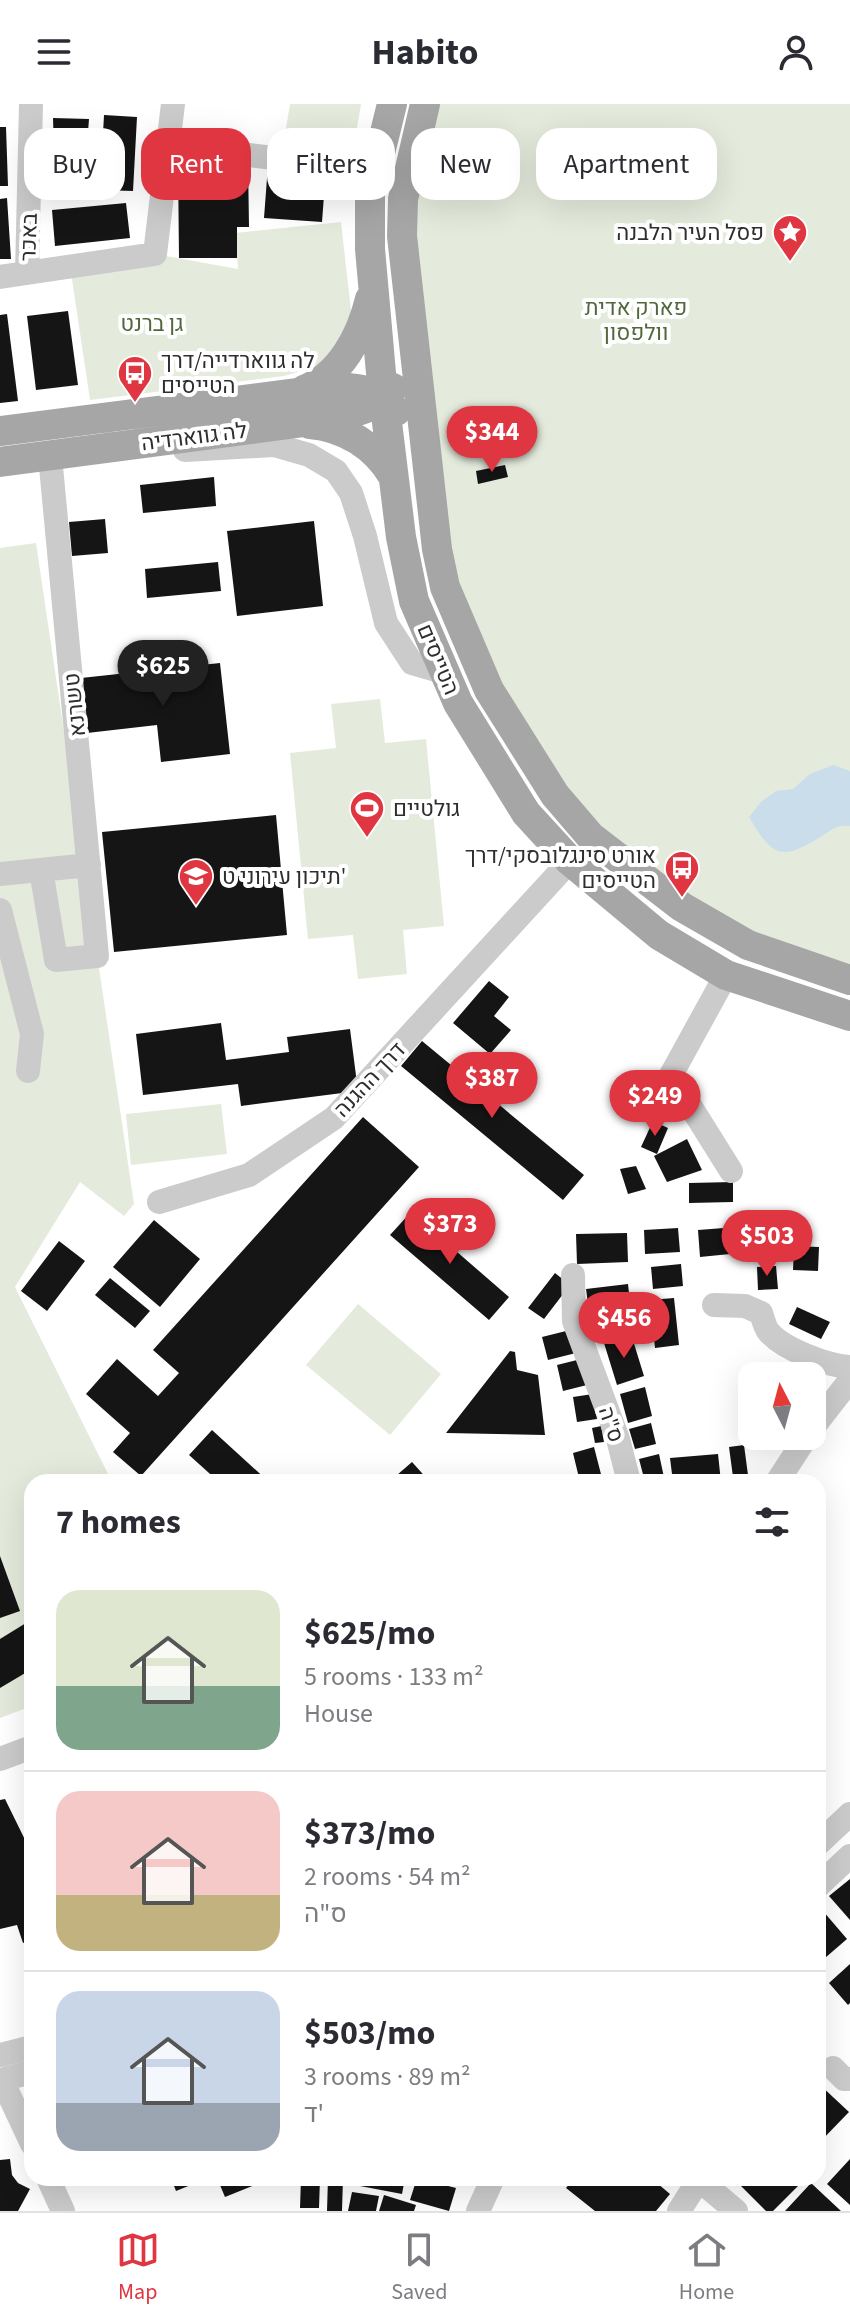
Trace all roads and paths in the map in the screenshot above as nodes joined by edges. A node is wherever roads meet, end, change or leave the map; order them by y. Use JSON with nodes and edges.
{"nodes":[{"id":1,"x":31,"y":104,"type":"edge"},
{"id":2,"x":173,"y":104,"type":"edge"},
{"id":3,"x":392,"y":104,"type":"edge"},
{"id":4,"x":425,"y":104,"type":"edge"},
{"id":5,"x":170,"y":128,"type":"edge"},
{"id":6,"x":161,"y":200,"type":"edge"},
{"id":7,"x":27,"y":273,"type":"junction"},
{"id":8,"x":0,"y":277,"type":"edge"},
{"id":9,"x":373,"y":286,"type":"junction"},
{"id":10,"x":411,"y":320,"type":"junction"},
{"id":11,"x":300,"y":392,"type":"junction"},
{"id":12,"x":384,"y":399,"type":"junction"},
{"id":13,"x":300,"y":423,"type":"junction"},
{"id":14,"x":0,"y":431,"type":"edge"},
{"id":15,"x":0,"y":462,"type":"edge"},
{"id":16,"x":50,"y":462,"type":"junction"},
{"id":17,"x":393,"y":476,"type":"junction"},
{"id":18,"x":431,"y":505,"type":"junction"},
{"id":19,"x":443,"y":672,"type":"junction"},
{"id":20,"x":570,"y":861,"type":"junction"},
{"id":21,"x":89,"y":865,"type":"junction"},
{"id":22,"x":41,"y":870,"type":"junction"},
{"id":23,"x":0,"y":874,"type":"edge"},
{"id":24,"x":0,"y":910,"type":"edge"},
{"id":25,"x":726,"y":975,"type":"junction"},
{"id":26,"x":850,"y":980,"type":"edge"},
{"id":27,"x":850,"y":1016,"type":"edge"},
{"id":28,"x":28,"y":1071,"type":"dead end"},
{"id":29,"x":731,"y":1171,"type":"dead end"},
{"id":30,"x":159,"y":1202,"type":"dead end"},
{"id":31,"x":573,"y":1275,"type":"dead end"},
{"id":32,"x":714,"y":1305,"type":"dead end"},
{"id":33,"x":850,"y":1367,"type":"edge"},
{"id":34,"x":850,"y":1380,"type":"edge"},
{"id":35,"x":826,"y":1411,"type":"edge"},
{"id":36,"x":798,"y":1450,"type":"edge"},
{"id":37,"x":627,"y":1474,"type":"edge"},
{"id":38,"x":782,"y":1474,"type":"edge"},
{"id":39,"x":24,"y":1750,"type":"edge"},
{"id":40,"x":0,"y":1759,"type":"edge"},
{"id":41,"x":850,"y":1814,"type":"edge"},
{"id":42,"x":826,"y":1836,"type":"edge"},
{"id":43,"x":850,"y":1856,"type":"edge"},
{"id":44,"x":826,"y":1878,"type":"edge"},
{"id":45,"x":24,"y":2049,"type":"edge"},
{"id":46,"x":0,"y":2055,"type":"edge"},
{"id":47,"x":24,"y":2074,"type":"edge"},
{"id":48,"x":1,"y":2080,"type":"edge"},
{"id":49,"x":24,"y":2127,"type":"edge"},
{"id":50,"x":52,"y":2186,"type":"edge"},
{"id":51,"x":489,"y":2186,"type":"edge"},
{"id":52,"x":694,"y":2186,"type":"edge"},
{"id":53,"x":708,"y":2186,"type":"edge"},
{"id":54,"x":63,"y":2211,"type":"edge"},
{"id":55,"x":478,"y":2211,"type":"edge"},
{"id":56,"x":679,"y":2211,"type":"edge"},
{"id":57,"x":736,"y":2211,"type":"edge"}],
"edges":[{"from":1,"to":7,"type":"street","name":"באכר"},
{"from":2,"to":5,"type":"street"},
{"from":3,"to":9,"type":"main road","name":"הטייסים"},
{"from":4,"to":10,"type":"main road","name":"הטייסים"},
{"from":6,"to":7,"type":"street"},
{"from":7,"to":8,"type":"street"},
{"from":9,"to":11,"type":"main road"},
{"from":9,"to":12,"type":"main road","name":"הטייסים"},
{"from":10,"to":12,"type":"main road"},
{"from":10,"to":18,"type":"main road","name":"הטייסים"},
{"from":11,"to":12,"type":"main road","name":"לה גווארדיה"},
{"from":11,"to":14,"type":"main road","name":"לה גווארדיה"},
{"from":12,"to":13,"type":"main road","name":"לה גווארדיה"},
{"from":12,"to":17,"type":"main road","name":"הטייסים"},
{"from":12,"to":18,"type":"main road"},
{"from":13,"to":16,"type":"main road","name":"לה גווארדיה"},
{"from":13,"to":17,"type":"main road"},
{"from":15,"to":16,"type":"main road","name":"לה גווארדיה"},
{"from":16,"to":19,"type":"street"},
{"from":16,"to":21,"type":"street","name":"טשרנא"},
{"from":17,"to":19,"type":"main road","name":"הטייסים"},
{"from":18,"to":26,"type":"main road","name":"הטייסים"},
{"from":19,"to":20,"type":"main road","name":"הטייסים"},
{"from":20,"to":25,"type":"main road","name":"הטייסים"},
{"from":20,"to":30,"type":"street","name":"דרך ההגנה"},
{"from":21,"to":22,"type":"street"},
{"from":21,"to":22,"type":"street","name":"טשרנא"},
{"from":22,"to":23,"type":"street"},
{"from":24,"to":28,"type":"street"},
{"from":25,"to":27,"type":"main road","name":"הטייסים"},
{"from":25,"to":29,"type":"street"},
{"from":31,"to":37,"type":"street","name":"ס\"ה"},
{"from":32,"to":33,"type":"street"},
{"from":34,"to":35,"type":"street"},
{"from":36,"to":38,"type":"street"},
{"from":39,"to":40,"type":"street"},
{"from":41,"to":42,"type":"street"},
{"from":43,"to":44,"type":"street"},
{"from":45,"to":46,"type":"street"},
{"from":47,"to":48,"type":"street"},
{"from":48,"to":49,"type":"street"},
{"from":50,"to":54,"type":"street"},
{"from":51,"to":55,"type":"street"},
{"from":52,"to":56,"type":"street"},
{"from":53,"to":57,"type":"street"}]}
